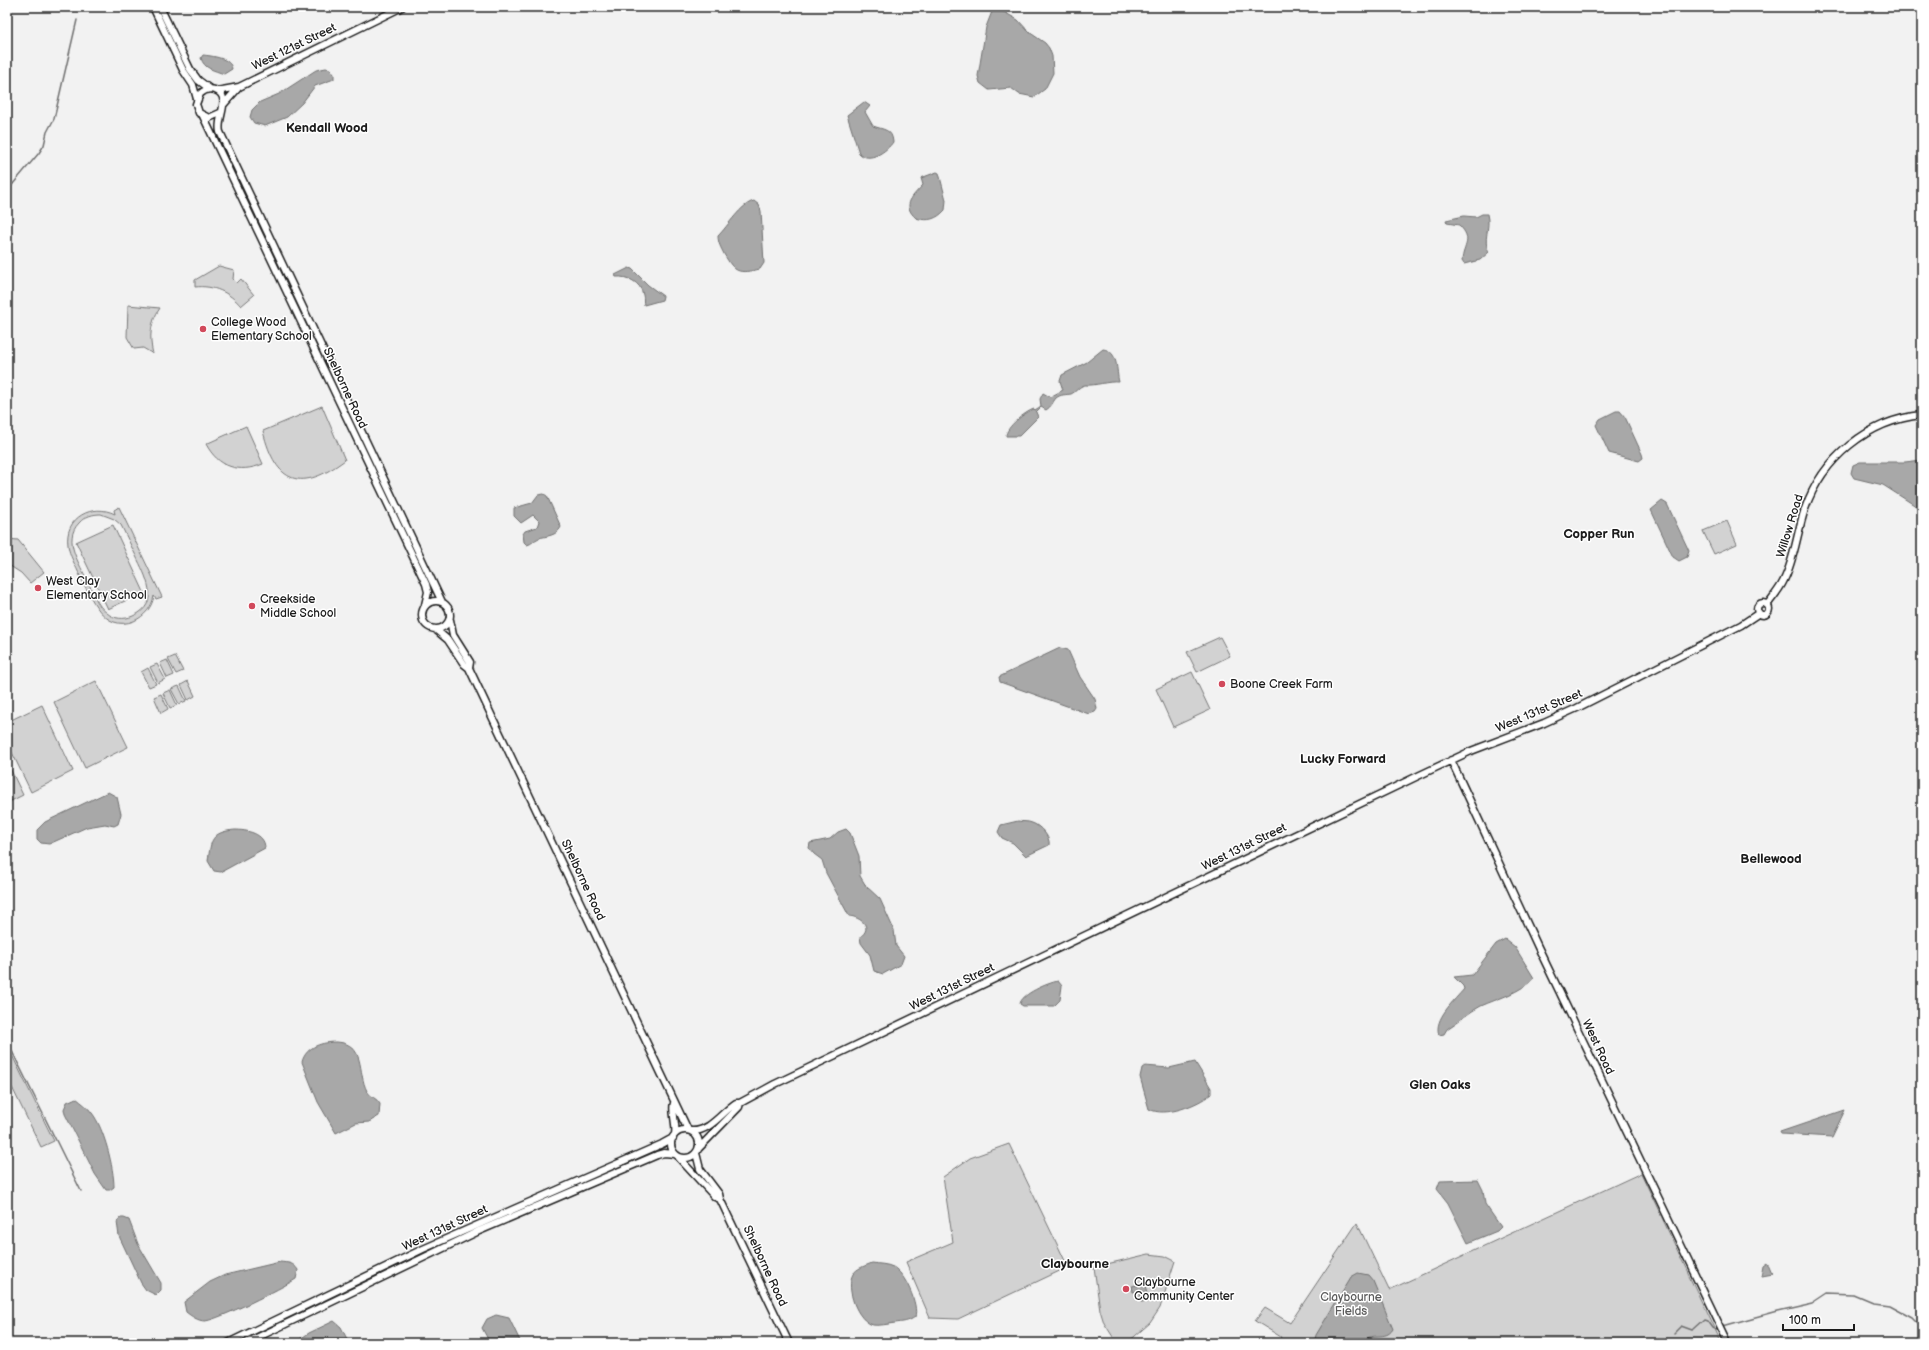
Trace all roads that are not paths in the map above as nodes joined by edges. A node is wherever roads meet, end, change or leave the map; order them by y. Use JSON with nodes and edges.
{"nodes":[{"id":1,"x":153,"y":7,"type":"edge"},
{"id":2,"x":160,"y":7,"type":"edge"},
{"id":3,"x":402,"y":7,"type":"edge"},
{"id":4,"x":239,"y":87,"type":"junction"},
{"id":5,"x":213,"y":90,"type":"junction"},
{"id":6,"x":197,"y":99,"type":"junction"},
{"id":7,"x":224,"y":104,"type":"junction"},
{"id":8,"x":220,"y":113,"type":"junction"},
{"id":9,"x":204,"y":116,"type":"junction"},
{"id":10,"x":1922,"y":415,"type":"edge"},
{"id":11,"x":442,"y":602,"type":"junction"},
{"id":12,"x":426,"y":605,"type":"junction"},
{"id":13,"x":1759,"y":613,"type":"joint"},
{"id":14,"x":450,"y":620,"type":"junction"},
{"id":15,"x":435,"y":629,"type":"junction"},
{"id":16,"x":469,"y":668,"type":"junction"},
{"id":17,"x":1451,"y":760,"type":"junction"},
{"id":18,"x":674,"y":1102,"type":"junction"},
{"id":19,"x":740,"y":1103,"type":"junction"},
{"id":20,"x":690,"y":1131,"type":"junction"},
{"id":21,"x":674,"y":1136,"type":"junction"},
{"id":22,"x":697,"y":1150,"type":"junction"},
{"id":23,"x":676,"y":1155,"type":"junction"},
{"id":24,"x":720,"y":1199,"type":"junction"},
{"id":25,"x":228,"y":1343,"type":"edge"},
{"id":26,"x":246,"y":1343,"type":"edge"},
{"id":27,"x":789,"y":1343,"type":"edge"},
{"id":28,"x":1728,"y":1343,"type":"edge"}],
"edges":[{"from":1,"to":6,"type":"street"},
{"from":2,"to":5,"type":"street"},
{"from":3,"to":4,"type":"street","name":"West 121st Street"},
{"from":4,"to":5,"type":"street","name":"West 121st Street"},
{"from":4,"to":7,"type":"street","name":"West 121st Street"},
{"from":5,"to":6,"type":"street"},
{"from":5,"to":7,"type":"street"},
{"from":6,"to":9,"type":"street"},
{"from":7,"to":8,"type":"street"},
{"from":8,"to":9,"type":"street"},
{"from":8,"to":11,"type":"street","name":"Shelborne Road"},
{"from":9,"to":12,"type":"street","name":"Shelborne Road"},
{"from":10,"to":13,"type":"street","name":"Willow Road"},
{"from":11,"to":12,"type":"street"},
{"from":11,"to":14,"type":"street"},
{"from":12,"to":15,"type":"street"},
{"from":13,"to":17,"type":"street","name":"West 131st Street"},
{"from":14,"to":15,"type":"street"},
{"from":14,"to":16,"type":"street","name":"Shelborne Road"},
{"from":15,"to":16,"type":"street","name":"Shelborne Road"},
{"from":16,"to":18,"type":"street","name":"Shelborne Road"},
{"from":17,"to":19,"type":"street","name":"West 131st Street"},
{"from":17,"to":28,"type":"street","name":"West Road"},
{"from":18,"to":20,"type":"street","name":"Shelborne Road"},
{"from":18,"to":21,"type":"street","name":"Shelborne Road"},
{"from":19,"to":20,"type":"street","name":"West 131st Street"},
{"from":19,"to":22,"type":"street","name":"West 131st Street"},
{"from":20,"to":21,"type":"street"},
{"from":20,"to":22,"type":"street"},
{"from":21,"to":23,"type":"street"},
{"from":21,"to":25,"type":"street","name":"West 131st Street"},
{"from":22,"to":23,"type":"street"},
{"from":22,"to":24,"type":"street","name":"Shelborne Road"},
{"from":23,"to":24,"type":"street","name":"Shelborne Road"},
{"from":23,"to":26,"type":"street","name":"West 131st Street"},
{"from":24,"to":27,"type":"street","name":"Shelborne Road"}]}
